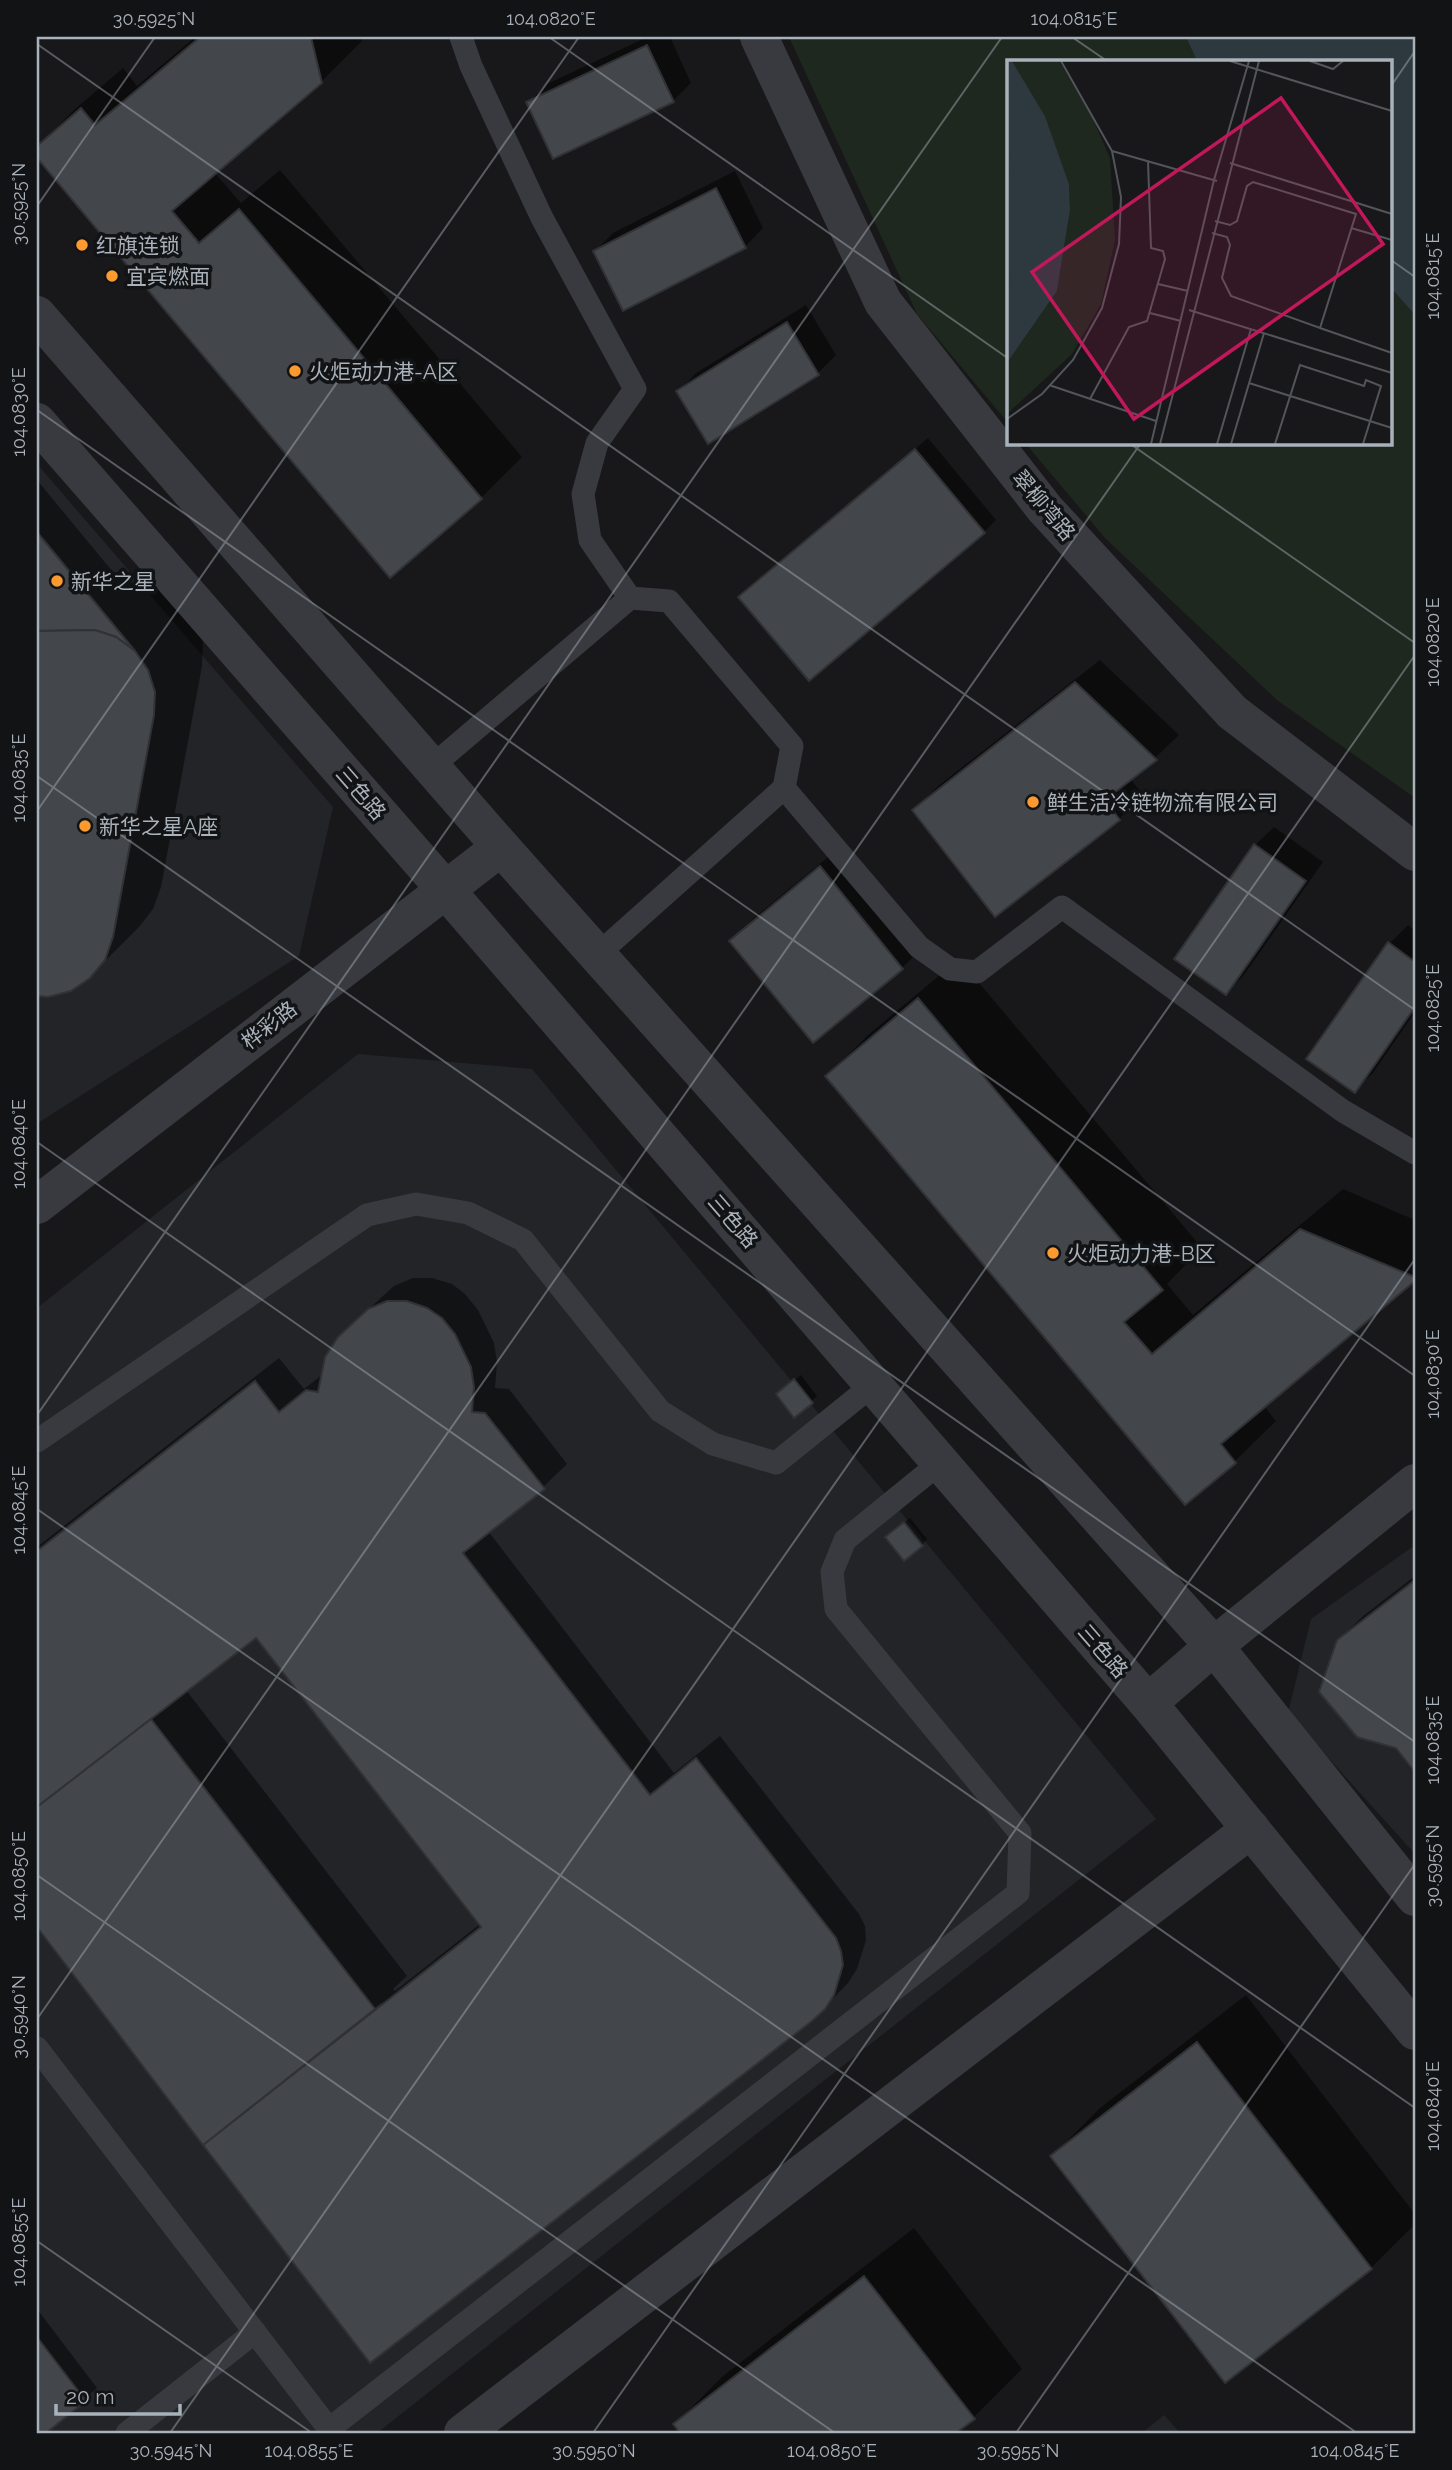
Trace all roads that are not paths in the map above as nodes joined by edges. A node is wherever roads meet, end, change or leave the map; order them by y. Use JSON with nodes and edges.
{"nodes":[{"id":1,"x":461,"y":37,"type":"edge"},
{"id":2,"x":759,"y":37,"type":"edge"},
{"id":3,"x":37,"y":315,"type":"edge"},
{"id":4,"x":37,"y":422,"type":"edge"},
{"id":5,"x":630,"y":598,"type":"junction"},
{"id":6,"x":431,"y":767,"type":"junction"},
{"id":7,"x":784,"y":788,"type":"junction"},
{"id":8,"x":501,"y":846,"type":"junction"},
{"id":9,"x":1415,"y":852,"type":"edge"},
{"id":10,"x":445,"y":889,"type":"junction"},
{"id":11,"x":597,"y":955,"type":"junction"},
{"id":12,"x":1415,"y":1153,"type":"edge"},
{"id":13,"x":41,"y":1194,"type":"edge"},
{"id":14,"x":874,"y":1384,"type":"junction"},
{"id":15,"x":37,"y":1441,"type":"edge"},
{"id":16,"x":941,"y":1462,"type":"junction"},
{"id":17,"x":1415,"y":1483,"type":"edge"},
{"id":18,"x":1214,"y":1646,"type":"junction"},
{"id":19,"x":1148,"y":1703,"type":"junction"},
{"id":20,"x":1251,"y":1829,"type":"junction"},
{"id":21,"x":1415,"y":1897,"type":"edge"},
{"id":22,"x":1415,"y":2031,"type":"edge"},
{"id":23,"x":37,"y":2048,"type":"edge"},
{"id":24,"x":255,"y":2332,"type":"junction"},
{"id":25,"x":127,"y":2433,"type":"edge"},
{"id":26,"x":463,"y":2433,"type":"edge"}],
"edges":[{"from":1,"to":5,"type":"lane"},
{"from":2,"to":9,"type":"street","name":"翠柳湾路"},
{"from":3,"to":6,"type":"street"},
{"from":4,"to":10,"type":"street","name":"三色路"},
{"from":5,"to":6,"type":"lane"},
{"from":5,"to":7,"type":"lane"},
{"from":6,"to":8,"type":"street"},
{"from":7,"to":11,"type":"lane"},
{"from":7,"to":12,"type":"lane"},
{"from":8,"to":10,"type":"street","name":"桦彩路"},
{"from":8,"to":11,"type":"street"},
{"from":10,"to":13,"type":"street","name":"桦彩路"},
{"from":10,"to":14,"type":"street","name":"三色路"},
{"from":11,"to":18,"type":"street"},
{"from":14,"to":15,"type":"lane"},
{"from":14,"to":16,"type":"street","name":"三色路"},
{"from":16,"to":19,"type":"street","name":"三色路"},
{"from":16,"to":24,"type":"lane"},
{"from":17,"to":18,"type":"street"},
{"from":18,"to":19,"type":"street"},
{"from":18,"to":21,"type":"street"},
{"from":19,"to":20,"type":"street","name":"三色路"},
{"from":20,"to":22,"type":"street","name":"三色路"},
{"from":20,"to":26,"type":"street"},
{"from":23,"to":24,"type":"lane"},
{"from":24,"to":25,"type":"lane"}]}
